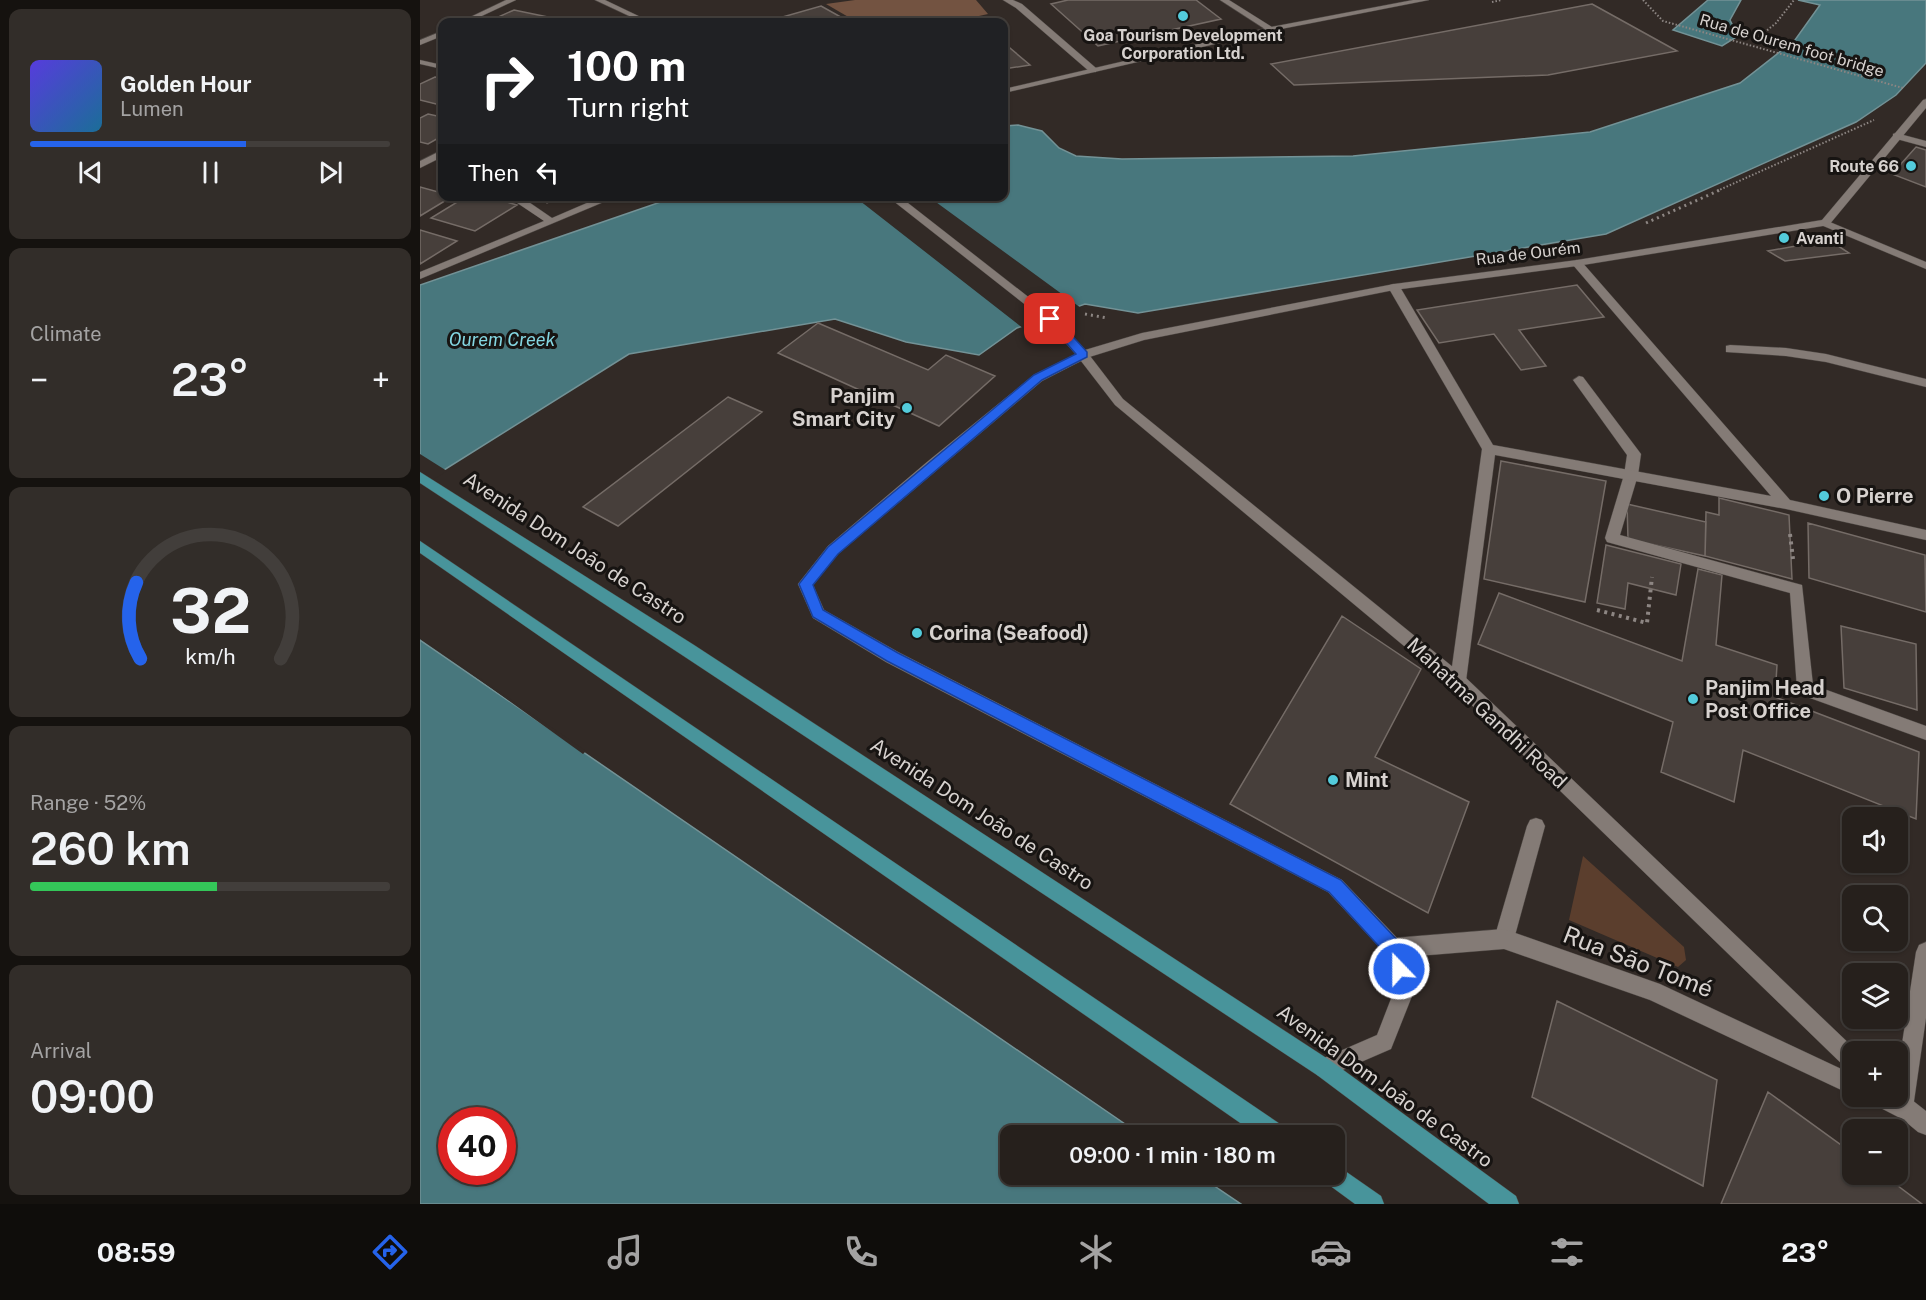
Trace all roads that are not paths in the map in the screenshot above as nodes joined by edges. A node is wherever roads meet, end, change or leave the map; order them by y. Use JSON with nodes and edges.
{"nodes":[{"id":1,"x":512,"y":0,"type":"edge"},
{"id":2,"x":599,"y":0,"type":"edge"},
{"id":3,"x":1007,"y":0,"type":"edge"},
{"id":4,"x":1224,"y":0,"type":"edge"},
{"id":5,"x":1425,"y":0,"type":"edge"},
{"id":6,"x":473,"y":18,"type":"edge"},
{"id":7,"x":638,"y":18,"type":"edge"},
{"id":8,"x":1271,"y":29,"type":"junction"},
{"id":9,"x":438,"y":35,"type":"edge"},
{"id":10,"x":420,"y":43,"type":"edge"},
{"id":11,"x":420,"y":63,"type":"edge"},
{"id":12,"x":438,"y":66,"type":"edge"},
{"id":13,"x":1093,"y":70,"type":"junction"},
{"id":14,"x":1008,"y":89,"type":"edge"},
{"id":15,"x":1926,"y":102,"type":"edge"},
{"id":16,"x":1896,"y":136,"type":"junction"},
{"id":17,"x":1926,"y":144,"type":"edge"},
{"id":18,"x":438,"y":155,"type":"edge"},
{"id":19,"x":423,"y":162,"type":"edge"},
{"id":20,"x":438,"y":166,"type":"edge"},
{"id":21,"x":520,"y":201,"type":"edge"},
{"id":22,"x":601,"y":201,"type":"edge"},
{"id":23,"x":898,"y":201,"type":"edge"},
{"id":24,"x":552,"y":222,"type":"junction"},
{"id":25,"x":1825,"y":223,"type":"junction"},
{"id":26,"x":1577,"y":263,"type":"junction"},
{"id":27,"x":1926,"y":266,"type":"edge"},
{"id":28,"x":420,"y":276,"type":"edge"},
{"id":29,"x":1394,"y":286,"type":"junction"},
{"id":30,"x":1730,"y":349,"type":"dead end"},
{"id":31,"x":1083,"y":355,"type":"junction"},
{"id":32,"x":1579,"y":380,"type":"dead end"},
{"id":33,"x":1926,"y":383,"type":"edge"},
{"id":34,"x":1489,"y":449,"type":"junction"},
{"id":35,"x":1631,"y":475,"type":"junction"},
{"id":36,"x":420,"y":477,"type":"edge"},
{"id":37,"x":1786,"y":504,"type":"junction"},
{"id":38,"x":1926,"y":536,"type":"edge"},
{"id":39,"x":420,"y":546,"type":"edge"},
{"id":40,"x":1458,"y":681,"type":"junction"},
{"id":41,"x":1926,"y":733,"type":"edge"},
{"id":42,"x":1536,"y":826,"type":"dead end"},
{"id":43,"x":1504,"y":939,"type":"junction"},
{"id":44,"x":1393,"y":948,"type":"junction"},
{"id":45,"x":1926,"y":952,"type":"edge"},
{"id":46,"x":1908,"y":1042,"type":"edge"},
{"id":47,"x":1842,"y":1050,"type":"edge"},
{"id":48,"x":1324,"y":1068,"type":"junction"},
{"id":49,"x":1842,"y":1079,"type":"edge"},
{"id":50,"x":1903,"y":1107,"type":"edge"},
{"id":51,"x":1262,"y":1125,"type":"edge"},
{"id":52,"x":1926,"y":1125,"type":"edge"},
{"id":53,"x":1345,"y":1183,"type":"edge"},
{"id":54,"x":1373,"y":1204,"type":"edge"},
{"id":55,"x":1508,"y":1204,"type":"edge"}],
"edges":[{"from":1,"to":6,"type":"street"},
{"from":2,"to":7,"type":"street"},
{"from":3,"to":13,"type":"street"},
{"from":4,"to":8,"type":"street"},
{"from":5,"to":8,"type":"street"},
{"from":8,"to":13,"type":"street"},
{"from":9,"to":10,"type":"street"},
{"from":11,"to":12,"type":"street"},
{"from":13,"to":14,"type":"street"},
{"from":15,"to":16,"type":"street"},
{"from":16,"to":17,"type":"street"},
{"from":16,"to":25,"type":"street"},
{"from":18,"to":19,"type":"street"},
{"from":19,"to":20,"type":"street"},
{"from":21,"to":24,"type":"street"},
{"from":22,"to":24,"type":"street"},
{"from":23,"to":31,"type":"street","name":"Mahatma Gandhi Road"},
{"from":24,"to":28,"type":"street"},
{"from":25,"to":26,"type":"street","name":"Rua de Ourém"},
{"from":25,"to":27,"type":"street"},
{"from":26,"to":29,"type":"street","name":"Rua de Ourém"},
{"from":26,"to":37,"type":"street"},
{"from":29,"to":31,"type":"street","name":"Rua de Ourém"},
{"from":29,"to":34,"type":"street"},
{"from":30,"to":33,"type":"street"},
{"from":31,"to":40,"type":"street","name":"Mahatma Gandhi Road"},
{"from":31,"to":44,"type":"street","name":"Rua de Ourém"},
{"from":32,"to":35,"type":"street"},
{"from":34,"to":35,"type":"street"},
{"from":34,"to":40,"type":"street"},
{"from":35,"to":37,"type":"street"},
{"from":35,"to":41,"type":"street"},
{"from":36,"to":48,"type":"main road","name":"Avenida Dom João de Castro"},
{"from":37,"to":38,"type":"street"},
{"from":39,"to":51,"type":"main road"},
{"from":40,"to":47,"type":"street","name":"Mahatma Gandhi Road"},
{"from":42,"to":43,"type":"street"},
{"from":43,"to":44,"type":"street","name":"Rua São Tomé"},
{"from":43,"to":49,"type":"street","name":"Rua São Tomé"},
{"from":44,"to":48,"type":"street"},
{"from":45,"to":46,"type":"street"},
{"from":48,"to":55,"type":"main road","name":"Avenida Dom João de Castro"},
{"from":50,"to":52,"type":"street"},
{"from":53,"to":54,"type":"main road"}]}
